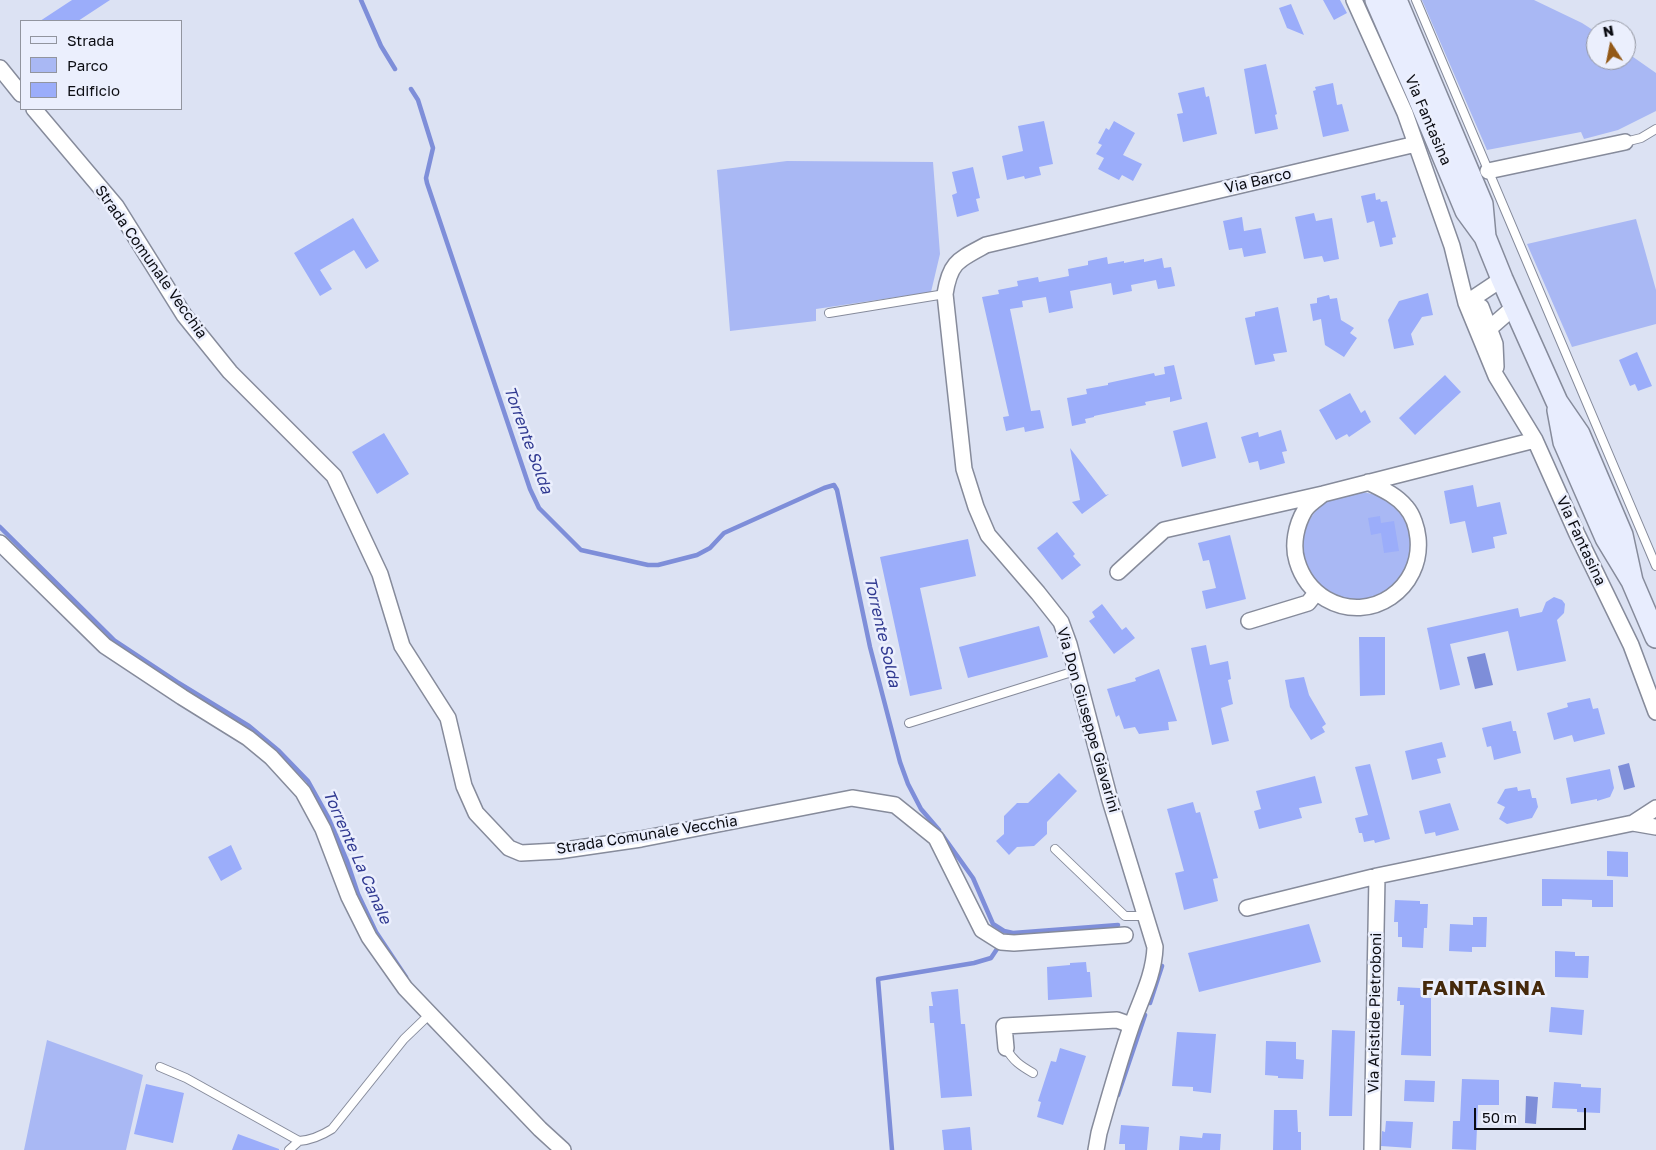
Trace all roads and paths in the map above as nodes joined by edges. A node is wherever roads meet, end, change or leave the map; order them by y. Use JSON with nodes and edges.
{"nodes":[{"id":1,"x":1354,"y":0,"type":"edge"},
{"id":2,"x":1376,"y":0,"type":"edge"},
{"id":3,"x":1396,"y":0,"type":"edge"},
{"id":4,"x":1416,"y":0,"type":"edge"},
{"id":5,"x":0,"y":68,"type":"edge"},
{"id":6,"x":20,"y":93,"type":"edge"},
{"id":7,"x":35,"y":110,"type":"edge"},
{"id":8,"x":1656,"y":129,"type":"edge"},
{"id":9,"x":1626,"y":142,"type":"joint"},
{"id":10,"x":1416,"y":144,"type":"junction"},
{"id":11,"x":1488,"y":171,"type":"junction"},
{"id":12,"x":1485,"y":237,"type":"junction"},
{"id":13,"x":948,"y":276,"type":"joint"},
{"id":14,"x":1502,"y":279,"type":"junction"},
{"id":15,"x":945,"y":294,"type":"junction"},
{"id":16,"x":1466,"y":303,"type":"junction"},
{"id":17,"x":1514,"y":307,"type":"junction"},
{"id":18,"x":829,"y":313,"type":"dead end"},
{"id":19,"x":1490,"y":328,"type":"junction"},
{"id":20,"x":1496,"y":376,"type":"junction"},
{"id":21,"x":1535,"y":440,"type":"junction"},
{"id":22,"x":1368,"y":482,"type":"junction"},
{"id":23,"x":1323,"y":494,"type":"junction"},
{"id":24,"x":0,"y":543,"type":"edge"},
{"id":25,"x":1656,"y":566,"type":"edge"},
{"id":26,"x":1118,"y":572,"type":"dead end"},
{"id":27,"x":1316,"y":593,"type":"junction"},
{"id":28,"x":1249,"y":621,"type":"dead end"},
{"id":29,"x":1656,"y":637,"type":"edge"},
{"id":30,"x":1076,"y":671,"type":"junction"},
{"id":31,"x":1656,"y":712,"type":"edge"},
{"id":32,"x":909,"y":723,"type":"dead end"},
{"id":33,"x":1656,"y":808,"type":"edge"},
{"id":34,"x":1634,"y":822,"type":"junction"},
{"id":35,"x":1656,"y":827,"type":"edge"},
{"id":36,"x":1055,"y":849,"type":"dead end"},
{"id":37,"x":1377,"y":876,"type":"junction"},
{"id":38,"x":1247,"y":908,"type":"dead end"},
{"id":39,"x":1146,"y":916,"type":"junction"},
{"id":40,"x":1125,"y":935,"type":"dead end"},
{"id":41,"x":430,"y":1014,"type":"junction"},
{"id":42,"x":1132,"y":1025,"type":"junction"},
{"id":43,"x":1006,"y":1048,"type":"joint"},
{"id":44,"x":160,"y":1068,"type":"dead end"},
{"id":45,"x":1033,"y":1074,"type":"dead end"},
{"id":46,"x":299,"y":1141,"type":"junction"},
{"id":47,"x":289,"y":1150,"type":"edge"},
{"id":48,"x":563,"y":1150,"type":"edge"},
{"id":49,"x":1096,"y":1150,"type":"edge"},
{"id":50,"x":1372,"y":1150,"type":"edge"}],
"edges":[{"from":1,"to":10,"type":"street"},
{"from":2,"to":12,"type":"street","name":"Via Fantasina"},
{"from":3,"to":12,"type":"street","name":"Via Fantasina"},
{"from":4,"to":11,"type":"lane"},
{"from":5,"to":6,"type":"street"},
{"from":7,"to":40,"type":"street","name":"Strada Comunale Vecchia"},
{"from":8,"to":9,"type":"lane"},
{"from":9,"to":11,"type":"street"},
{"from":10,"to":13,"type":"street","name":"Via Barco"},
{"from":10,"to":16,"type":"street"},
{"from":11,"to":25,"type":"lane"},
{"from":12,"to":14,"type":"street","name":"Via Fantasina"},
{"from":13,"to":15,"type":"street","name":"Via Don Giuseppe Giavarini"},
{"from":14,"to":16,"type":"street"},
{"from":14,"to":17,"type":"street","name":"Via Fantasina"},
{"from":15,"to":18,"type":"lane"},
{"from":15,"to":30,"type":"street","name":"Via Don Giuseppe Giavarini"},
{"from":16,"to":19,"type":"street","name":"Via Fantasina"},
{"from":16,"to":20,"type":"street","name":"Via Fantasina"},
{"from":17,"to":19,"type":"street"},
{"from":17,"to":29,"type":"street","name":"Via Fantasina"},
{"from":19,"to":20,"type":"street","name":"Via Fantasina"},
{"from":20,"to":21,"type":"street","name":"Via Fantasina"},
{"from":21,"to":22,"type":"street"},
{"from":21,"to":31,"type":"street","name":"Via Fantasina"},
{"from":22,"to":23,"type":"street"},
{"from":22,"to":27,"type":"street"},
{"from":23,"to":26,"type":"street"},
{"from":23,"to":27,"type":"street"},
{"from":24,"to":41,"type":"street"},
{"from":27,"to":28,"type":"street"},
{"from":30,"to":32,"type":"lane"},
{"from":30,"to":39,"type":"street","name":"Via Don Giuseppe Giavarini"},
{"from":33,"to":34,"type":"street"},
{"from":34,"to":35,"type":"street"},
{"from":34,"to":37,"type":"street"},
{"from":36,"to":39,"type":"lane"},
{"from":37,"to":38,"type":"street"},
{"from":37,"to":50,"type":"street","name":"Via Aristide Pietroboni"},
{"from":39,"to":42,"type":"street","name":"Via Don Giuseppe Giavarini"},
{"from":41,"to":46,"type":"lane"},
{"from":41,"to":48,"type":"street"},
{"from":42,"to":43,"type":"street"},
{"from":42,"to":49,"type":"street","name":"Via Don Giuseppe Giavarini"},
{"from":43,"to":45,"type":"lane"},
{"from":44,"to":46,"type":"lane"},
{"from":46,"to":47,"type":"lane"}]}
